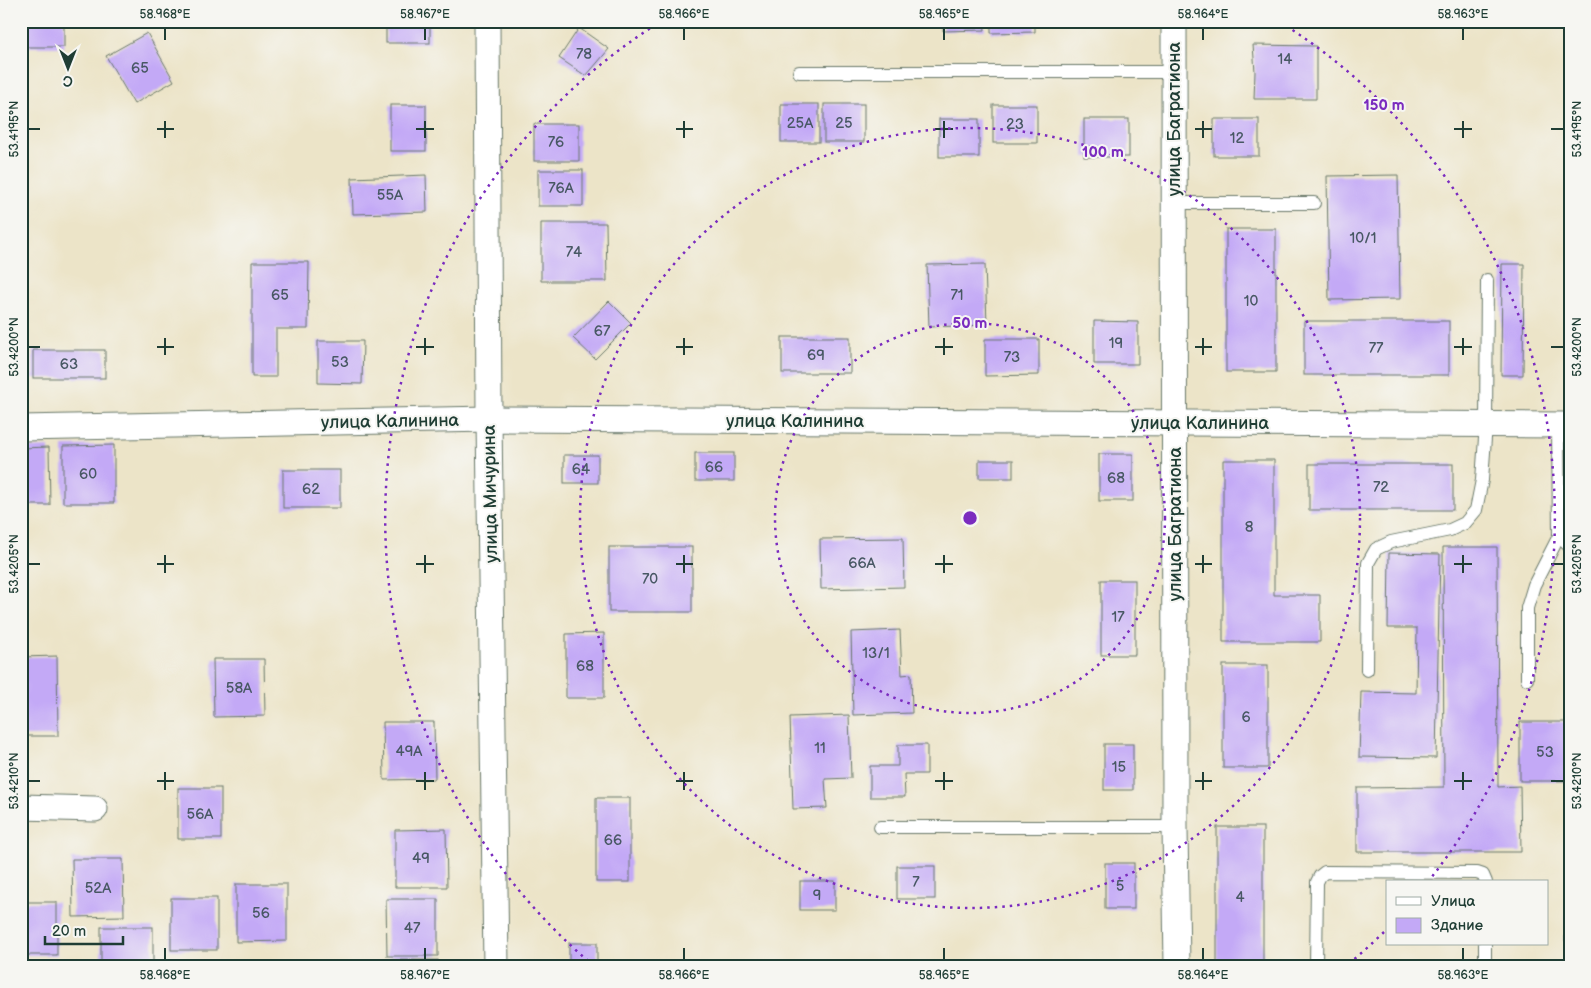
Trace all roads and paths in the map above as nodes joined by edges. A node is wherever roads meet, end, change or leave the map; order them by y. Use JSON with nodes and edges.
{"nodes":[{"id":1,"x":487,"y":21,"type":"edge"},
{"id":2,"x":1174,"y":21,"type":"edge"},
{"id":3,"x":799,"y":72,"type":"dead end"},
{"id":4,"x":1173,"y":72,"type":"junction"},
{"id":5,"x":1174,"y":203,"type":"junction"},
{"id":6,"x":1314,"y":203,"type":"dead end"},
{"id":7,"x":1487,"y":280,"type":"dead end"},
{"id":8,"x":489,"y":419,"type":"junction"},
{"id":9,"x":1176,"y":423,"type":"junction"},
{"id":10,"x":1486,"y":424,"type":"junction"},
{"id":11,"x":1564,"y":425,"type":"edge"},
{"id":12,"x":21,"y":428,"type":"edge"},
{"id":13,"x":1559,"y":536,"type":"junction"},
{"id":14,"x":1570,"y":547,"type":"edge"},
{"id":15,"x":1367,"y":670,"type":"dead end"},
{"id":16,"x":1527,"y":679,"type":"dead end"},
{"id":17,"x":21,"y":807,"type":"edge"},
{"id":18,"x":95,"y":809,"type":"dead end"},
{"id":19,"x":880,"y":827,"type":"dead end"},
{"id":20,"x":1175,"y":828,"type":"junction"},
{"id":21,"x":1485,"y":880,"type":"edge"},
{"id":22,"x":1485,"y":946,"type":"edge"},
{"id":23,"x":496,"y":967,"type":"edge"},
{"id":24,"x":1177,"y":967,"type":"edge"},
{"id":25,"x":1316,"y":967,"type":"edge"},
{"id":26,"x":1485,"y":967,"type":"edge"}],
"edges":[{"from":1,"to":8,"type":"street","name":"улица Мичурина"},
{"from":2,"to":4,"type":"street","name":"улица Багратиона"},
{"from":3,"to":4,"type":"lane"},
{"from":4,"to":5,"type":"street","name":"улица Багратиона"},
{"from":5,"to":6,"type":"lane"},
{"from":5,"to":9,"type":"street","name":"улица Багратиона"},
{"from":7,"to":10,"type":"lane"},
{"from":8,"to":9,"type":"street","name":"улица Калинина"},
{"from":8,"to":12,"type":"street","name":"улица Калинина"},
{"from":8,"to":23,"type":"street","name":"улица Мичурина"},
{"from":9,"to":10,"type":"street","name":"улица Калинина"},
{"from":9,"to":20,"type":"street","name":"улица Багратиона"},
{"from":10,"to":11,"type":"street","name":"улица Калинина"},
{"from":10,"to":15,"type":"lane"},
{"from":11,"to":13,"type":"lane"},
{"from":13,"to":14,"type":"lane"},
{"from":13,"to":16,"type":"lane"},
{"from":17,"to":18,"type":"street"},
{"from":19,"to":20,"type":"lane"},
{"from":20,"to":24,"type":"street","name":"улица Багратиона"},
{"from":21,"to":25,"type":"lane"},
{"from":22,"to":26,"type":"lane"}]}
